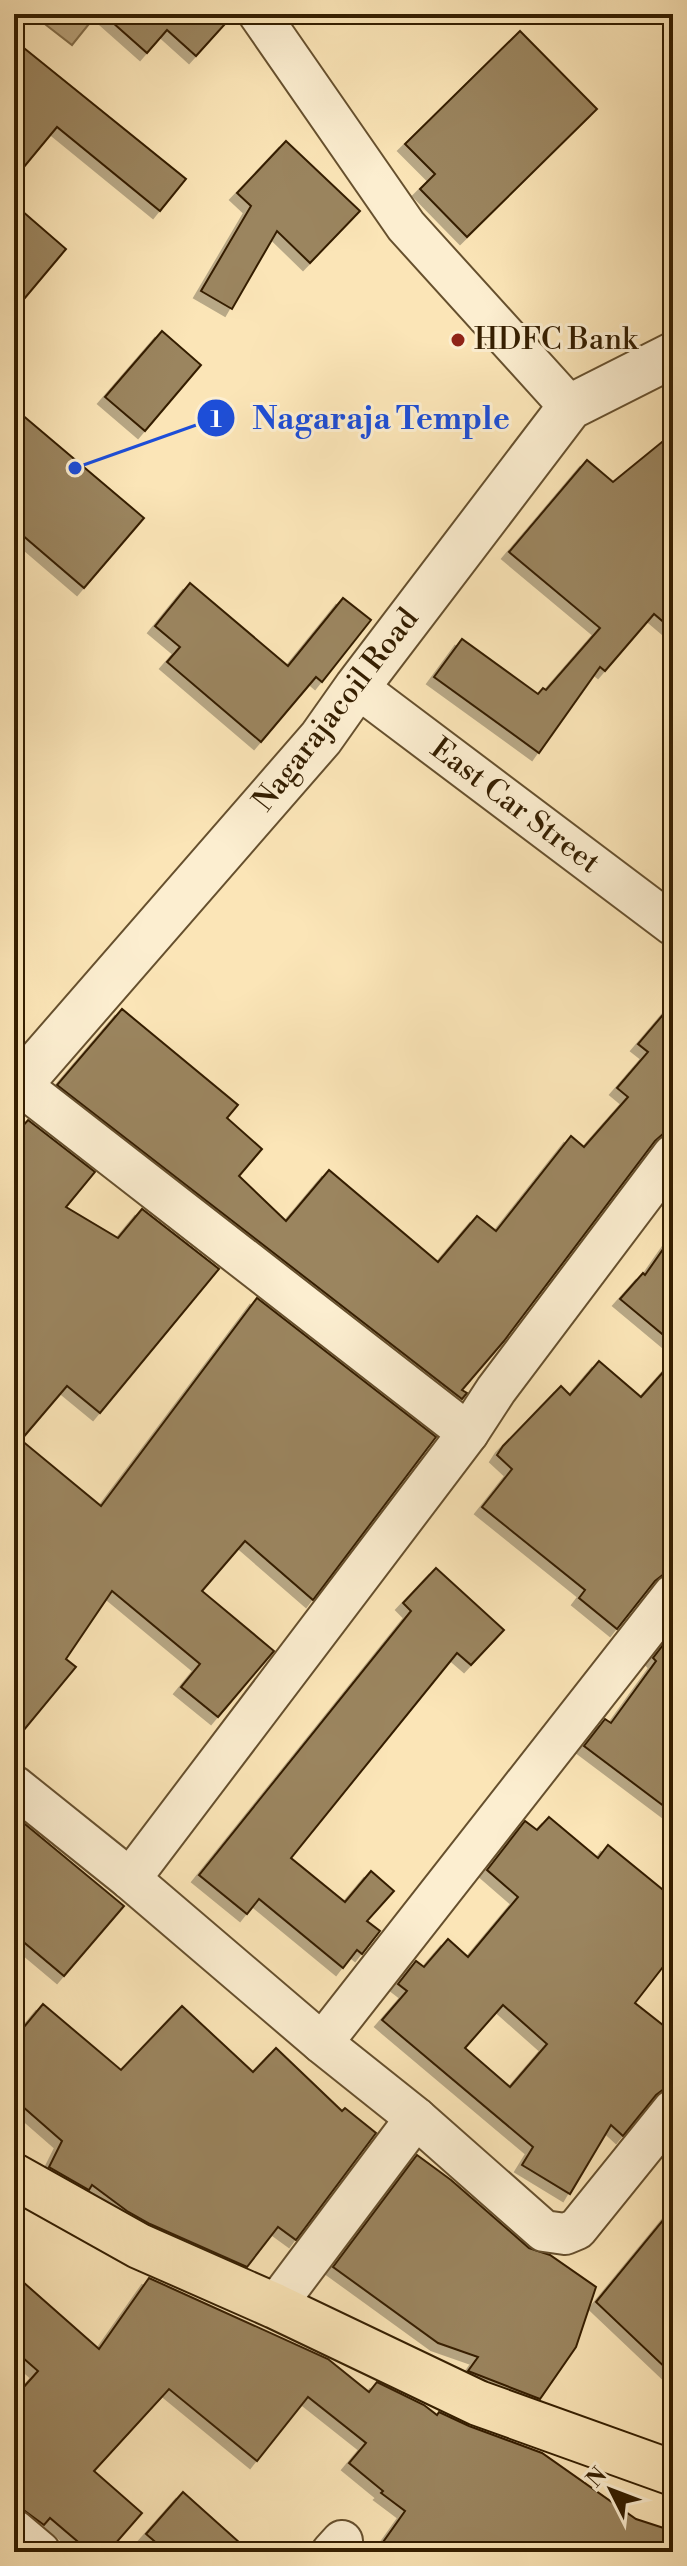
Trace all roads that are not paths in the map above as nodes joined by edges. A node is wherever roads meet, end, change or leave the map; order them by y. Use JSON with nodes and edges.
{"nodes":[{"id":1,"x":259,"y":14,"type":"edge"},
{"id":2,"x":673,"y":355,"type":"edge"},
{"id":3,"x":570,"y":407,"type":"junction"},
{"id":4,"x":357,"y":687,"type":"junction"},
{"id":5,"x":673,"y":925,"type":"edge"},
{"id":6,"x":16,"y":1088,"type":"edge"},
{"id":7,"x":673,"y":1155,"type":"edge"},
{"id":8,"x":468,"y":1433,"type":"junction"},
{"id":9,"x":673,"y":1595,"type":"edge"},
{"id":10,"x":14,"y":1786,"type":"edge"},
{"id":11,"x":130,"y":1879,"type":"junction"},
{"id":12,"x":322,"y":2043,"type":"junction"},
{"id":13,"x":673,"y":2110,"type":"edge"},
{"id":14,"x":416,"y":2118,"type":"junction"},
{"id":15,"x":14,"y":2176,"type":"edge"},
{"id":16,"x":275,"y":2306,"type":"junction"},
{"id":17,"x":673,"y":2473,"type":"edge"},
{"id":18,"x":14,"y":2530,"type":"edge"},
{"id":19,"x":40,"y":2552,"type":"edge"}],
"edges":[{"from":1,"to":3,"type":"street"},
{"from":2,"to":3,"type":"street","name":"Nagarajacoil Road"},
{"from":3,"to":4,"type":"street","name":"Nagarajacoil Road"},
{"from":4,"to":5,"type":"street","name":"East Car Street"},
{"from":4,"to":6,"type":"street","name":"Nagarajacoil Road"},
{"from":6,"to":8,"type":"street"},
{"from":7,"to":8,"type":"street"},
{"from":8,"to":11,"type":"street"},
{"from":9,"to":12,"type":"street"},
{"from":10,"to":11,"type":"street"},
{"from":11,"to":12,"type":"street"},
{"from":12,"to":14,"type":"street"},
{"from":13,"to":14,"type":"street"},
{"from":14,"to":16,"type":"street"},
{"from":15,"to":16,"type":"main road"},
{"from":16,"to":17,"type":"main road"},
{"from":18,"to":19,"type":"street"}]}
